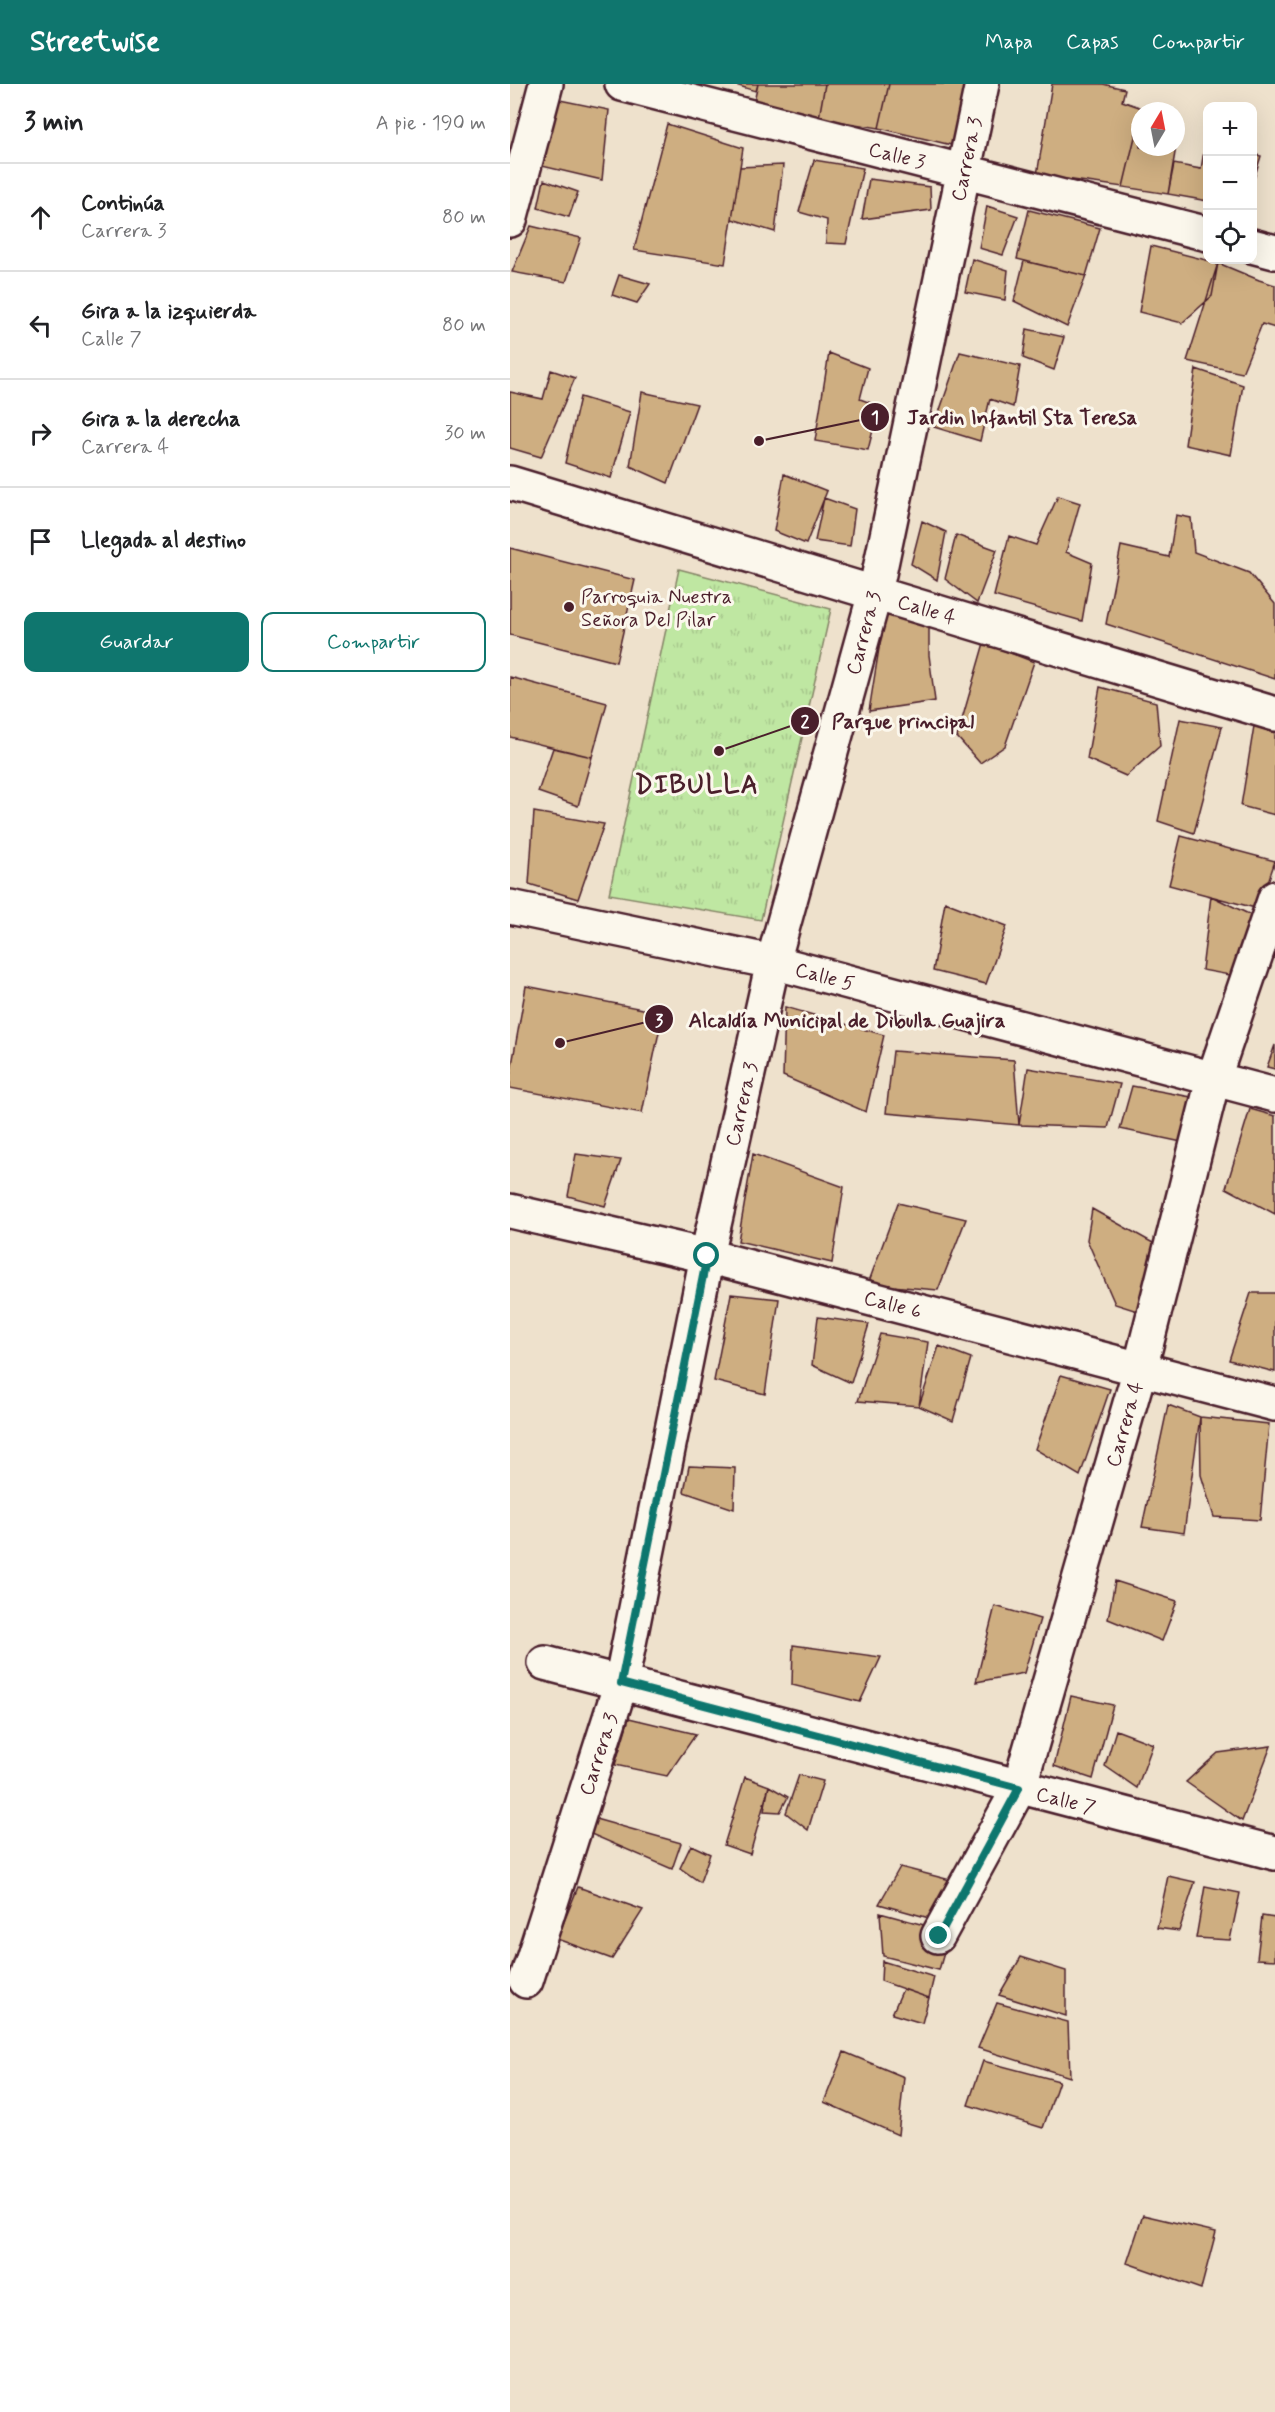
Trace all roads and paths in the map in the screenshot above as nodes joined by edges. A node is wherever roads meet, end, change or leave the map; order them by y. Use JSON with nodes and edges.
{"nodes":[{"id":1,"x":546,"y":84,"type":"edge"},
{"id":2,"x":622,"y":84,"type":"edge"},
{"id":3,"x":982,"y":84,"type":"edge"},
{"id":4,"x":963,"y":171,"type":"junction"},
{"id":5,"x":510,"y":220,"type":"edge"},
{"id":6,"x":1203,"y":233,"type":"edge"},
{"id":7,"x":1257,"y":247,"type":"edge"},
{"id":8,"x":1275,"y":252,"type":"edge"},
{"id":9,"x":510,"y":483,"type":"edge"},
{"id":10,"x":875,"y":593,"type":"junction"},
{"id":11,"x":1275,"y":714,"type":"edge"},
{"id":12,"x":1275,"y":898,"type":"edge"},
{"id":13,"x":510,"y":907,"type":"edge"},
{"id":14,"x":773,"y":962,"type":"junction"},
{"id":15,"x":1213,"y":1080,"type":"junction"},
{"id":16,"x":1275,"y":1095,"type":"edge"},
{"id":17,"x":510,"y":1211,"type":"edge"},
{"id":18,"x":707,"y":1256,"type":"junction"},
{"id":19,"x":1140,"y":1369,"type":"junction"},
{"id":20,"x":1275,"y":1404,"type":"edge"},
{"id":21,"x":545,"y":1663,"type":"dead end"},
{"id":22,"x":621,"y":1683,"type":"junction"},
{"id":23,"x":1019,"y":1788,"type":"junction"},
{"id":24,"x":1275,"y":1853,"type":"edge"},
{"id":25,"x":939,"y":1936,"type":"dead end"},
{"id":26,"x":526,"y":1981,"type":"dead end"}],
"edges":[{"from":1,"to":5,"type":"street"},
{"from":2,"to":4,"type":"street","name":"Calle 3"},
{"from":3,"to":4,"type":"street","name":"Carrera 3"},
{"from":4,"to":6,"type":"street","name":"Calle 3"},
{"from":4,"to":10,"type":"street","name":"Carrera 3"},
{"from":7,"to":8,"type":"street"},
{"from":9,"to":10,"type":"street","name":"Calle 4"},
{"from":10,"to":11,"type":"street","name":"Calle 4"},
{"from":10,"to":14,"type":"street","name":"Carrera 3"},
{"from":12,"to":15,"type":"street","name":"Carrera 4"},
{"from":13,"to":14,"type":"street","name":"Calle 5"},
{"from":14,"to":15,"type":"street","name":"Calle 5"},
{"from":14,"to":18,"type":"street","name":"Carrera 3"},
{"from":15,"to":16,"type":"street","name":"Calle 5"},
{"from":15,"to":19,"type":"street","name":"Carrera 4"},
{"from":17,"to":18,"type":"street","name":"Calle 6"},
{"from":18,"to":19,"type":"street","name":"Calle 6"},
{"from":18,"to":22,"type":"street","name":"Carrera 3"},
{"from":19,"to":20,"type":"street","name":"Calle 6"},
{"from":19,"to":23,"type":"street","name":"Carrera 4"},
{"from":21,"to":22,"type":"street","name":"Calle 7"},
{"from":22,"to":23,"type":"street","name":"Calle 7"},
{"from":22,"to":26,"type":"street","name":"Carrera 3"},
{"from":23,"to":24,"type":"street","name":"Calle 7"},
{"from":23,"to":25,"type":"street","name":"Carrera 4"}]}
